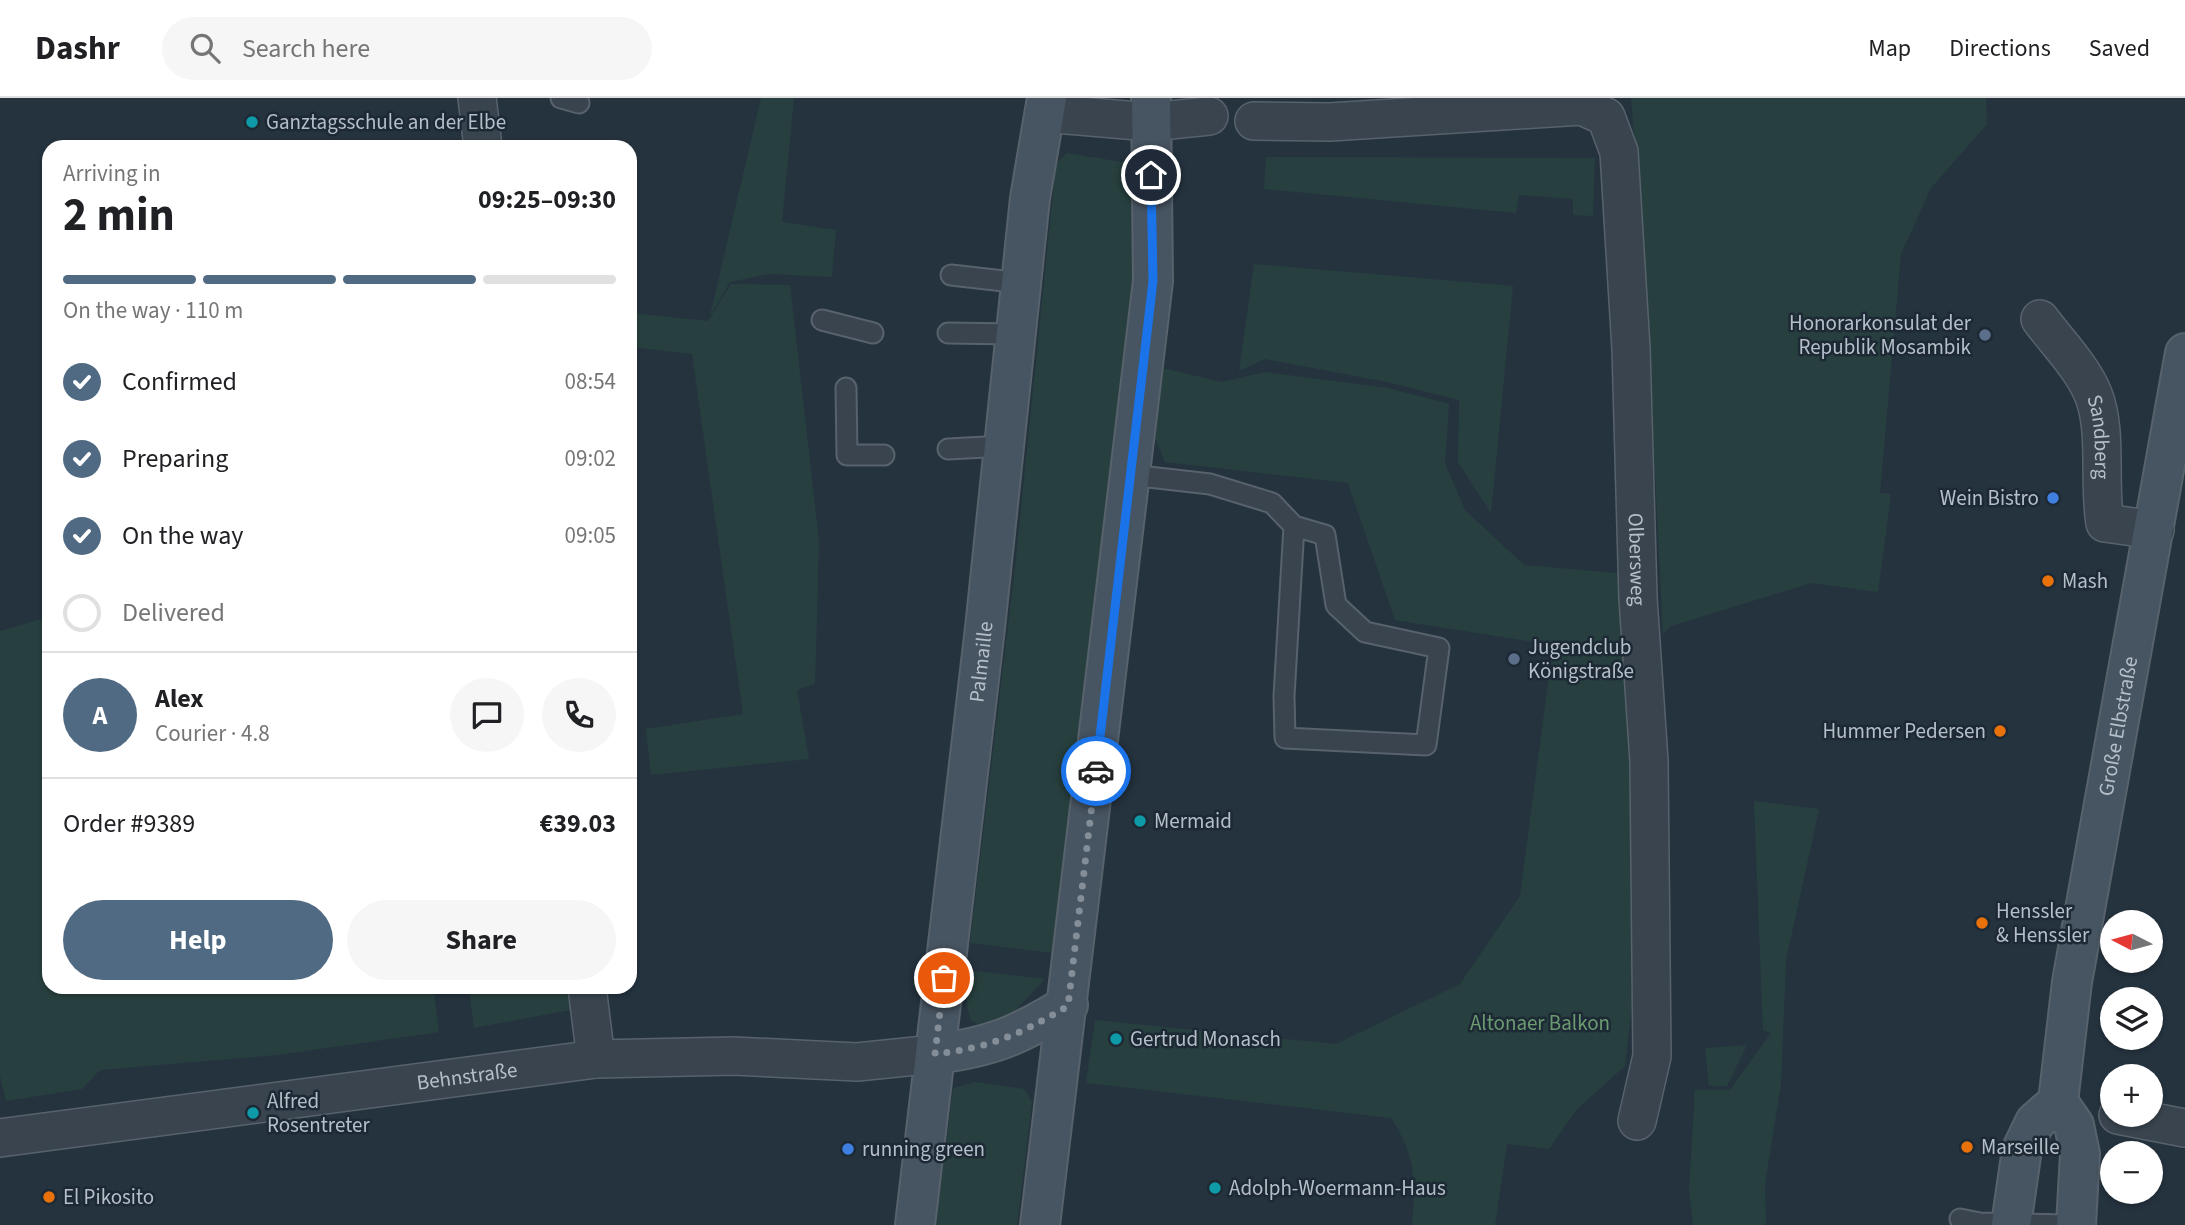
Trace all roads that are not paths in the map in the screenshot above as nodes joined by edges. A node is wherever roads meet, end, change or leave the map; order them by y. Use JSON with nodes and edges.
{"nodes":[{"id":1,"x":477,"y":98,"type":"edge"},
{"id":2,"x":1582,"y":102,"type":"edge"},
{"id":3,"x":1045,"y":105,"type":"edge"},
{"id":4,"x":1151,"y":110,"type":"edge"},
{"id":5,"x":1209,"y":117,"type":"dead end"},
{"id":6,"x":1254,"y":121,"type":"dead end"},
{"id":7,"x":482,"y":140,"type":"edge"},
{"id":8,"x":951,"y":275,"type":"dead end"},
{"id":9,"x":1021,"y":283,"type":"junction"},
{"id":10,"x":2039,"y":319,"type":"dead end"},
{"id":11,"x":822,"y":320,"type":"dead end"},
{"id":12,"x":873,"y":333,"type":"dead end"},
{"id":13,"x":948,"y":333,"type":"dead end"},
{"id":14,"x":1016,"y":334,"type":"junction"},
{"id":15,"x":2185,"y":353,"type":"edge"},
{"id":16,"x":846,"y":388,"type":"dead end"},
{"id":17,"x":1004,"y":446,"type":"junction"},
{"id":18,"x":948,"y":449,"type":"dead end"},
{"id":19,"x":884,"y":455,"type":"dead end"},
{"id":20,"x":1131,"y":475,"type":"junction"},
{"id":21,"x":1294,"y":526,"type":"junction"},
{"id":22,"x":2155,"y":530,"type":"junction"},
{"id":23,"x":588,"y":994,"type":"edge"},
{"id":24,"x":1068,"y":1006,"type":"junction"},
{"id":25,"x":935,"y":1054,"type":"junction"},
{"id":26,"x":596,"y":1059,"type":"junction"},
{"id":27,"x":2058,"y":1102,"type":"junction"},
{"id":28,"x":2100,"y":1111,"type":"edge"},
{"id":29,"x":1637,"y":1121,"type":"dead end"},
{"id":30,"x":2163,"y":1124,"type":"edge"},
{"id":31,"x":2185,"y":1128,"type":"edge"},
{"id":32,"x":0,"y":1138,"type":"edge"},
{"id":33,"x":1960,"y":1219,"type":"dead end"},
{"id":34,"x":2011,"y":1224,"type":"edge"},
{"id":35,"x":915,"y":1225,"type":"edge"},
{"id":36,"x":1040,"y":1225,"type":"edge"},
{"id":37,"x":2069,"y":1225,"type":"edge"},
{"id":38,"x":2076,"y":1225,"type":"edge"}],
"edges":[{"from":1,"to":7,"type":"street"},
{"from":2,"to":6,"type":"street"},
{"from":2,"to":29,"type":"street","name":"Olbersweg"},
{"from":3,"to":4,"type":"street"},
{"from":3,"to":9,"type":"main road","name":"Palmaille"},
{"from":4,"to":5,"type":"street"},
{"from":4,"to":20,"type":"main road"},
{"from":8,"to":9,"type":"lane"},
{"from":9,"to":14,"type":"main road","name":"Palmaille"},
{"from":10,"to":22,"type":"street","name":"Sandberg"},
{"from":11,"to":12,"type":"lane"},
{"from":13,"to":14,"type":"lane"},
{"from":14,"to":17,"type":"main road","name":"Palmaille"},
{"from":15,"to":22,"type":"main road","name":"Große Elbstraße"},
{"from":16,"to":19,"type":"lane"},
{"from":17,"to":18,"type":"lane"},
{"from":17,"to":25,"type":"main road","name":"Palmaille"},
{"from":20,"to":21,"type":"lane"},
{"from":20,"to":24,"type":"main road"},
{"from":21,"to":21,"type":"lane"},
{"from":22,"to":27,"type":"main road","name":"Große Elbstraße"},
{"from":23,"to":26,"type":"street"},
{"from":24,"to":25,"type":"main road"},
{"from":24,"to":36,"type":"main road"},
{"from":25,"to":26,"type":"street","name":"Behnstraße"},
{"from":25,"to":35,"type":"main road","name":"Palmaille"},
{"from":26,"to":32,"type":"street","name":"Behnstraße"},
{"from":27,"to":28,"type":"street"},
{"from":27,"to":34,"type":"main road"},
{"from":27,"to":38,"type":"main road"},
{"from":30,"to":31,"type":"street"},
{"from":33,"to":34,"type":"lane"},
{"from":34,"to":37,"type":"lane"}]}
